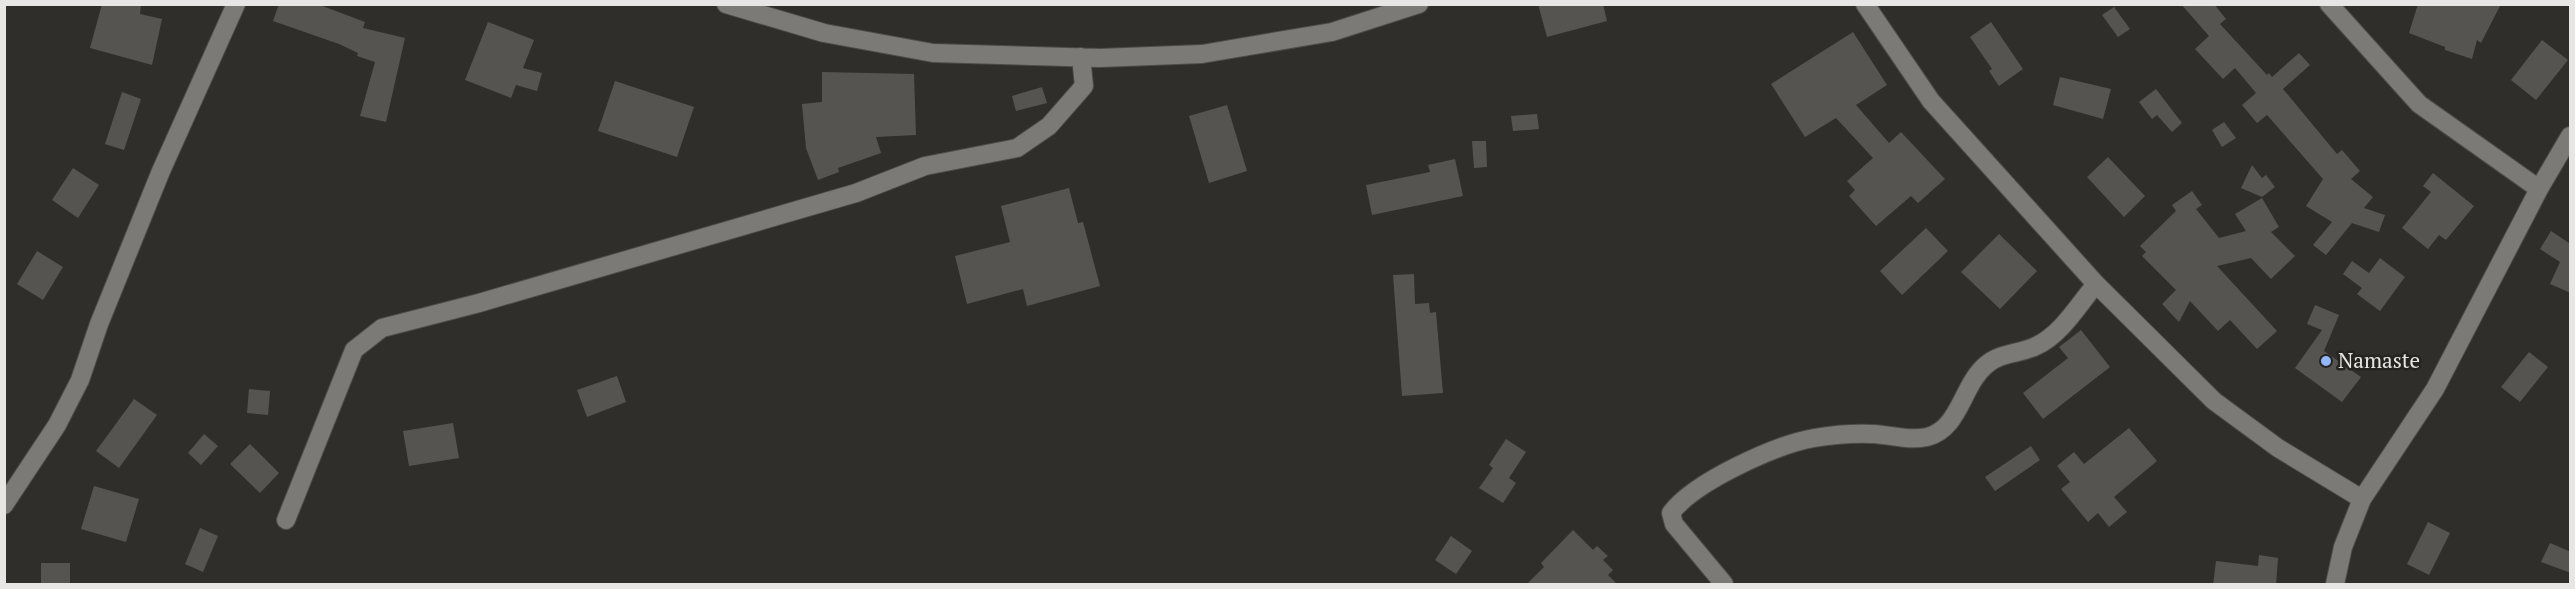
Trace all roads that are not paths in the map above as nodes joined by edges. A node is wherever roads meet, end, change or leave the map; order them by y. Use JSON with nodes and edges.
{"nodes":[{"id":1,"x":236,"y":4,"type":"edge"},
{"id":2,"x":726,"y":4,"type":"edge"},
{"id":3,"x":1419,"y":4,"type":"edge"},
{"id":4,"x":1865,"y":4,"type":"edge"},
{"id":5,"x":2329,"y":4,"type":"edge"},
{"id":6,"x":1081,"y":57,"type":"junction"},
{"id":7,"x":2571,"y":135,"type":"edge"},
{"id":8,"x":2539,"y":189,"type":"junction"},
{"id":9,"x":2096,"y":284,"type":"junction"},
{"id":10,"x":2362,"y":499,"type":"junction"},
{"id":11,"x":4,"y":505,"type":"edge"},
{"id":12,"x":286,"y":520,"type":"dead end"},
{"id":13,"x":1724,"y":585,"type":"edge"},
{"id":14,"x":2335,"y":585,"type":"edge"}],
"edges":[{"from":1,"to":11,"type":"street"},
{"from":2,"to":6,"type":"street"},
{"from":3,"to":6,"type":"street"},
{"from":4,"to":9,"type":"street"},
{"from":5,"to":8,"type":"street"},
{"from":6,"to":12,"type":"street"},
{"from":7,"to":8,"type":"street"},
{"from":8,"to":10,"type":"street"},
{"from":9,"to":10,"type":"street"},
{"from":9,"to":13,"type":"street"},
{"from":10,"to":14,"type":"street"}]}
